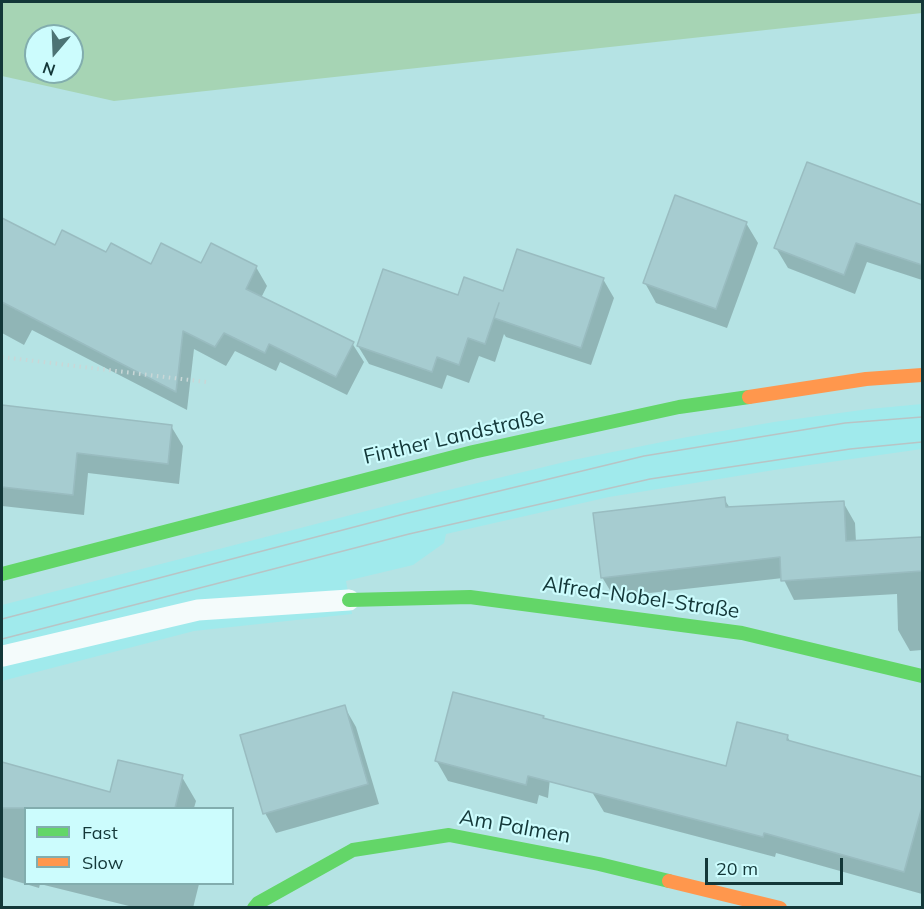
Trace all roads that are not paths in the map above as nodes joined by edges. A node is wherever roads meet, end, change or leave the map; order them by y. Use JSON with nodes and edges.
{"nodes":[{"id":1,"x":922,"y":375,"type":"edge"},
{"id":2,"x":2,"y":574,"type":"edge"},
{"id":3,"x":349,"y":600,"type":"joint"},
{"id":4,"x":3,"y":656,"type":"edge"},
{"id":5,"x":922,"y":676,"type":"edge"},
{"id":6,"x":254,"y":908,"type":"edge"},
{"id":7,"x":780,"y":908,"type":"edge"}],
"edges":[{"from":1,"to":2,"type":"street","name":"Finther Landstraße"},
{"from":3,"to":4,"type":"lane"},
{"from":3,"to":5,"type":"street","name":"Alfred-Nobel-Straße"},
{"from":6,"to":7,"type":"street","name":"Am Palmen"}]}
